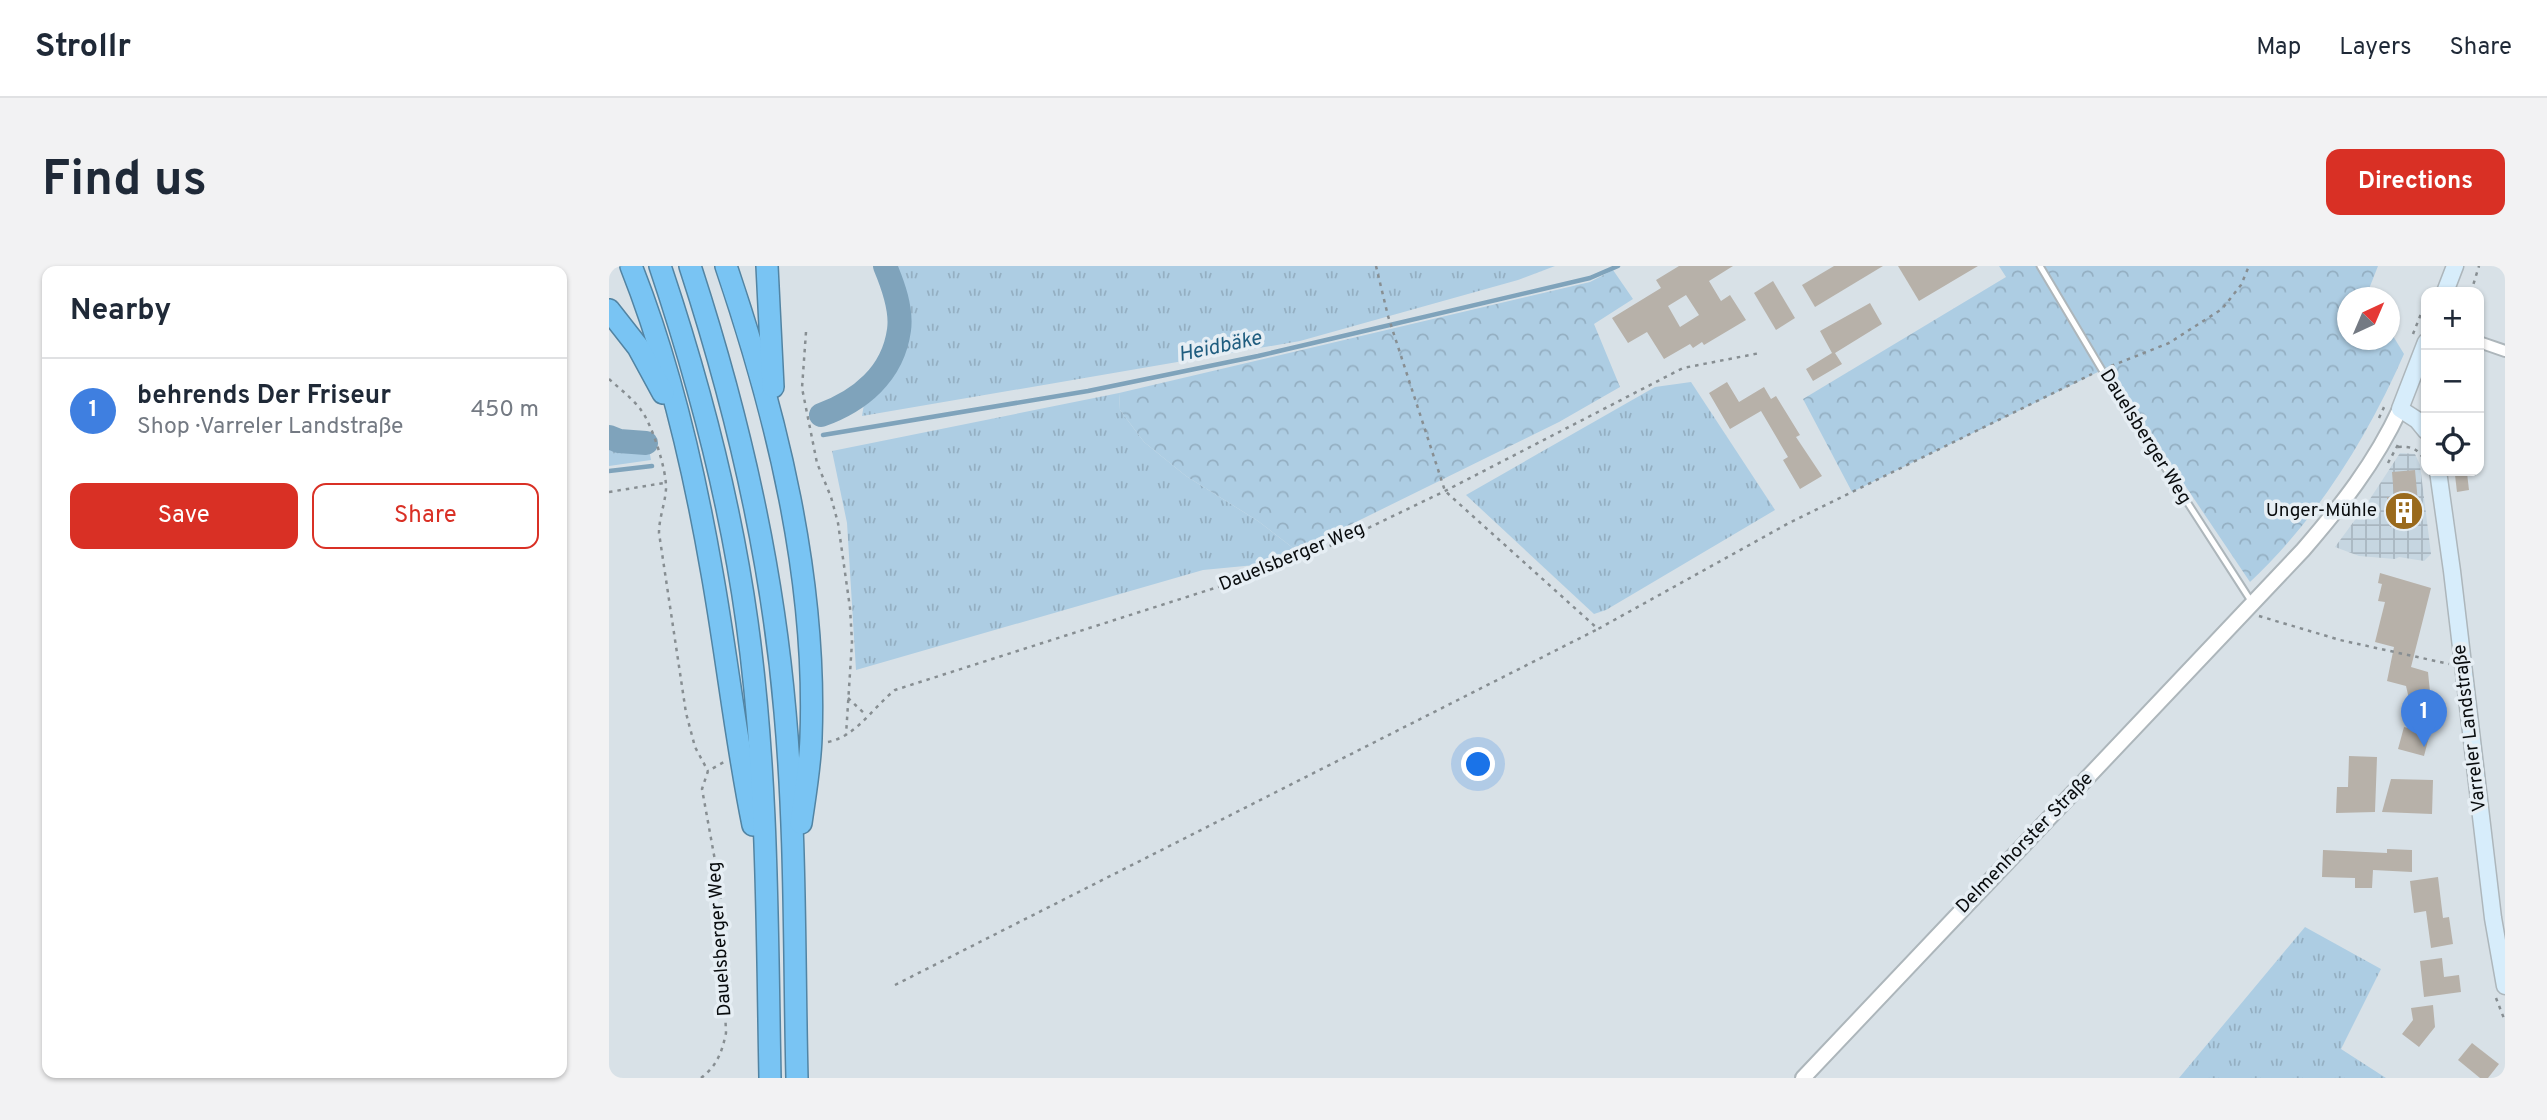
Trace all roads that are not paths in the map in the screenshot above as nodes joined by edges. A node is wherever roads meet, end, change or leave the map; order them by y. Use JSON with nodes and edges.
{"nodes":[{"id":1,"x":631,"y":266,"type":"edge"},
{"id":2,"x":660,"y":266,"type":"edge"},
{"id":3,"x":689,"y":266,"type":"edge"},
{"id":4,"x":726,"y":266,"type":"edge"},
{"id":5,"x":767,"y":266,"type":"edge"},
{"id":6,"x":2040,"y":266,"type":"edge"},
{"id":7,"x":2455,"y":266,"type":"edge"},
{"id":8,"x":2447,"y":287,"type":"edge"},
{"id":9,"x":609,"y":310,"type":"edge"},
{"id":10,"x":2484,"y":344,"type":"edge"},
{"id":11,"x":2423,"y":350,"type":"edge"},
{"id":12,"x":2505,"y":351,"type":"edge"},
{"id":13,"x":2400,"y":409,"type":"junction"},
{"id":14,"x":2421,"y":425,"type":"edge"},
{"id":15,"x":777,"y":435,"type":"junction"},
{"id":16,"x":684,"y":436,"type":"junction"},
{"id":17,"x":2439,"y":476,"type":"edge"},
{"id":18,"x":2251,"y":607,"type":"junction"},
{"id":19,"x":794,"y":877,"type":"junction"},
{"id":20,"x":766,"y":889,"type":"junction"},
{"id":21,"x":2505,"y":986,"type":"edge"},
{"id":22,"x":770,"y":1078,"type":"edge"},
{"id":23,"x":797,"y":1078,"type":"edge"},
{"id":24,"x":1803,"y":1078,"type":"edge"}],
"edges":[{"from":1,"to":16,"type":"highway"},
{"from":2,"to":20,"type":"highway"},
{"from":3,"to":19,"type":"highway"},
{"from":4,"to":15,"type":"highway"},
{"from":5,"to":15,"type":"highway"},
{"from":6,"to":18,"type":"lane","name":"Dauelsberger Weg"},
{"from":7,"to":8,"type":"main road"},
{"from":9,"to":16,"type":"highway"},
{"from":10,"to":12,"type":"street"},
{"from":11,"to":13,"type":"main road"},
{"from":13,"to":14,"type":"main road"},
{"from":13,"to":18,"type":"street","name":"Delmenhorster Straße"},
{"from":15,"to":19,"type":"highway"},
{"from":16,"to":20,"type":"highway"},
{"from":17,"to":21,"type":"main road","name":"Varreler Landstraße"},
{"from":18,"to":24,"type":"street","name":"Delmenhorster Straße"},
{"from":19,"to":23,"type":"highway"},
{"from":20,"to":22,"type":"highway"}]}
